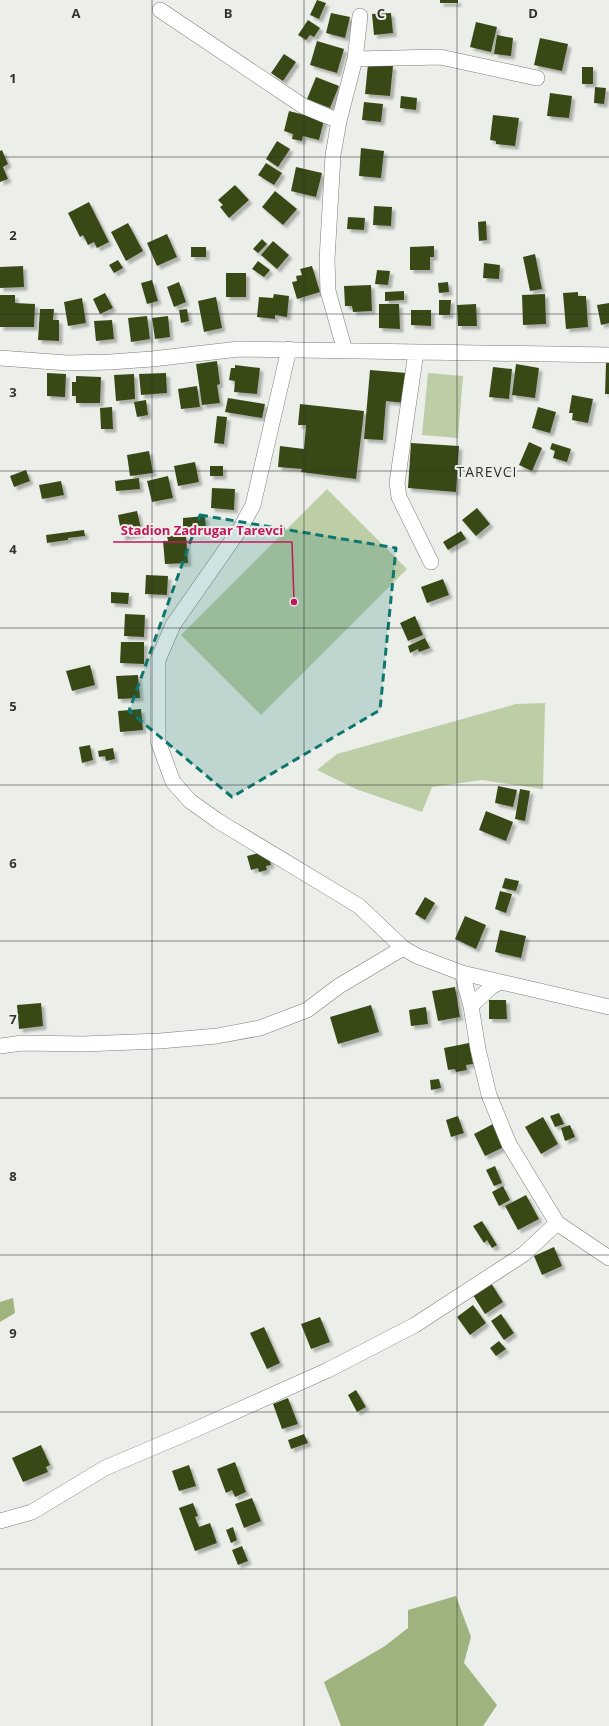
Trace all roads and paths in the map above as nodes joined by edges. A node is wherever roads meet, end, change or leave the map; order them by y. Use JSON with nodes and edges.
{"nodes":[{"id":1,"x":160,"y":10,"type":"dead end"},
{"id":2,"x":360,"y":16,"type":"dead end"},
{"id":3,"x":355,"y":59,"type":"junction"},
{"id":4,"x":537,"y":78,"type":"dead end"},
{"id":5,"x":339,"y":121,"type":"junction"},
{"id":6,"x":609,"y":346,"type":"edge"},
{"id":7,"x":289,"y":349,"type":"junction"},
{"id":8,"x":345,"y":351,"type":"junction"},
{"id":9,"x":416,"y":352,"type":"junction"},
{"id":10,"x":603,"y":356,"type":"edge"},
{"id":11,"x":0,"y":358,"type":"edge"},
{"id":12,"x":431,"y":562,"type":"dead end"},
{"id":13,"x":403,"y":948,"type":"junction"},
{"id":14,"x":462,"y":973,"type":"junction"},
{"id":15,"x":500,"y":982,"type":"junction"},
{"id":16,"x":471,"y":1006,"type":"junction"},
{"id":17,"x":609,"y":1006,"type":"edge"},
{"id":18,"x":0,"y":1046,"type":"edge"},
{"id":19,"x":557,"y":1223,"type":"junction"},
{"id":20,"x":609,"y":1258,"type":"edge"},
{"id":21,"x":0,"y":1521,"type":"edge"}],
"edges":[{"from":1,"to":5,"type":"street"},
{"from":2,"to":3,"type":"street"},
{"from":3,"to":4,"type":"street"},
{"from":3,"to":5,"type":"street"},
{"from":5,"to":8,"type":"street"},
{"from":6,"to":10,"type":"street"},
{"from":7,"to":8,"type":"street"},
{"from":7,"to":11,"type":"street"},
{"from":7,"to":13,"type":"street"},
{"from":8,"to":9,"type":"street"},
{"from":9,"to":10,"type":"street"},
{"from":9,"to":12,"type":"street"},
{"from":13,"to":14,"type":"street"},
{"from":13,"to":18,"type":"street"},
{"from":14,"to":15,"type":"street"},
{"from":14,"to":16,"type":"street"},
{"from":15,"to":16,"type":"street"},
{"from":15,"to":17,"type":"street"},
{"from":16,"to":19,"type":"street"},
{"from":19,"to":20,"type":"street"},
{"from":19,"to":21,"type":"street"}]}
